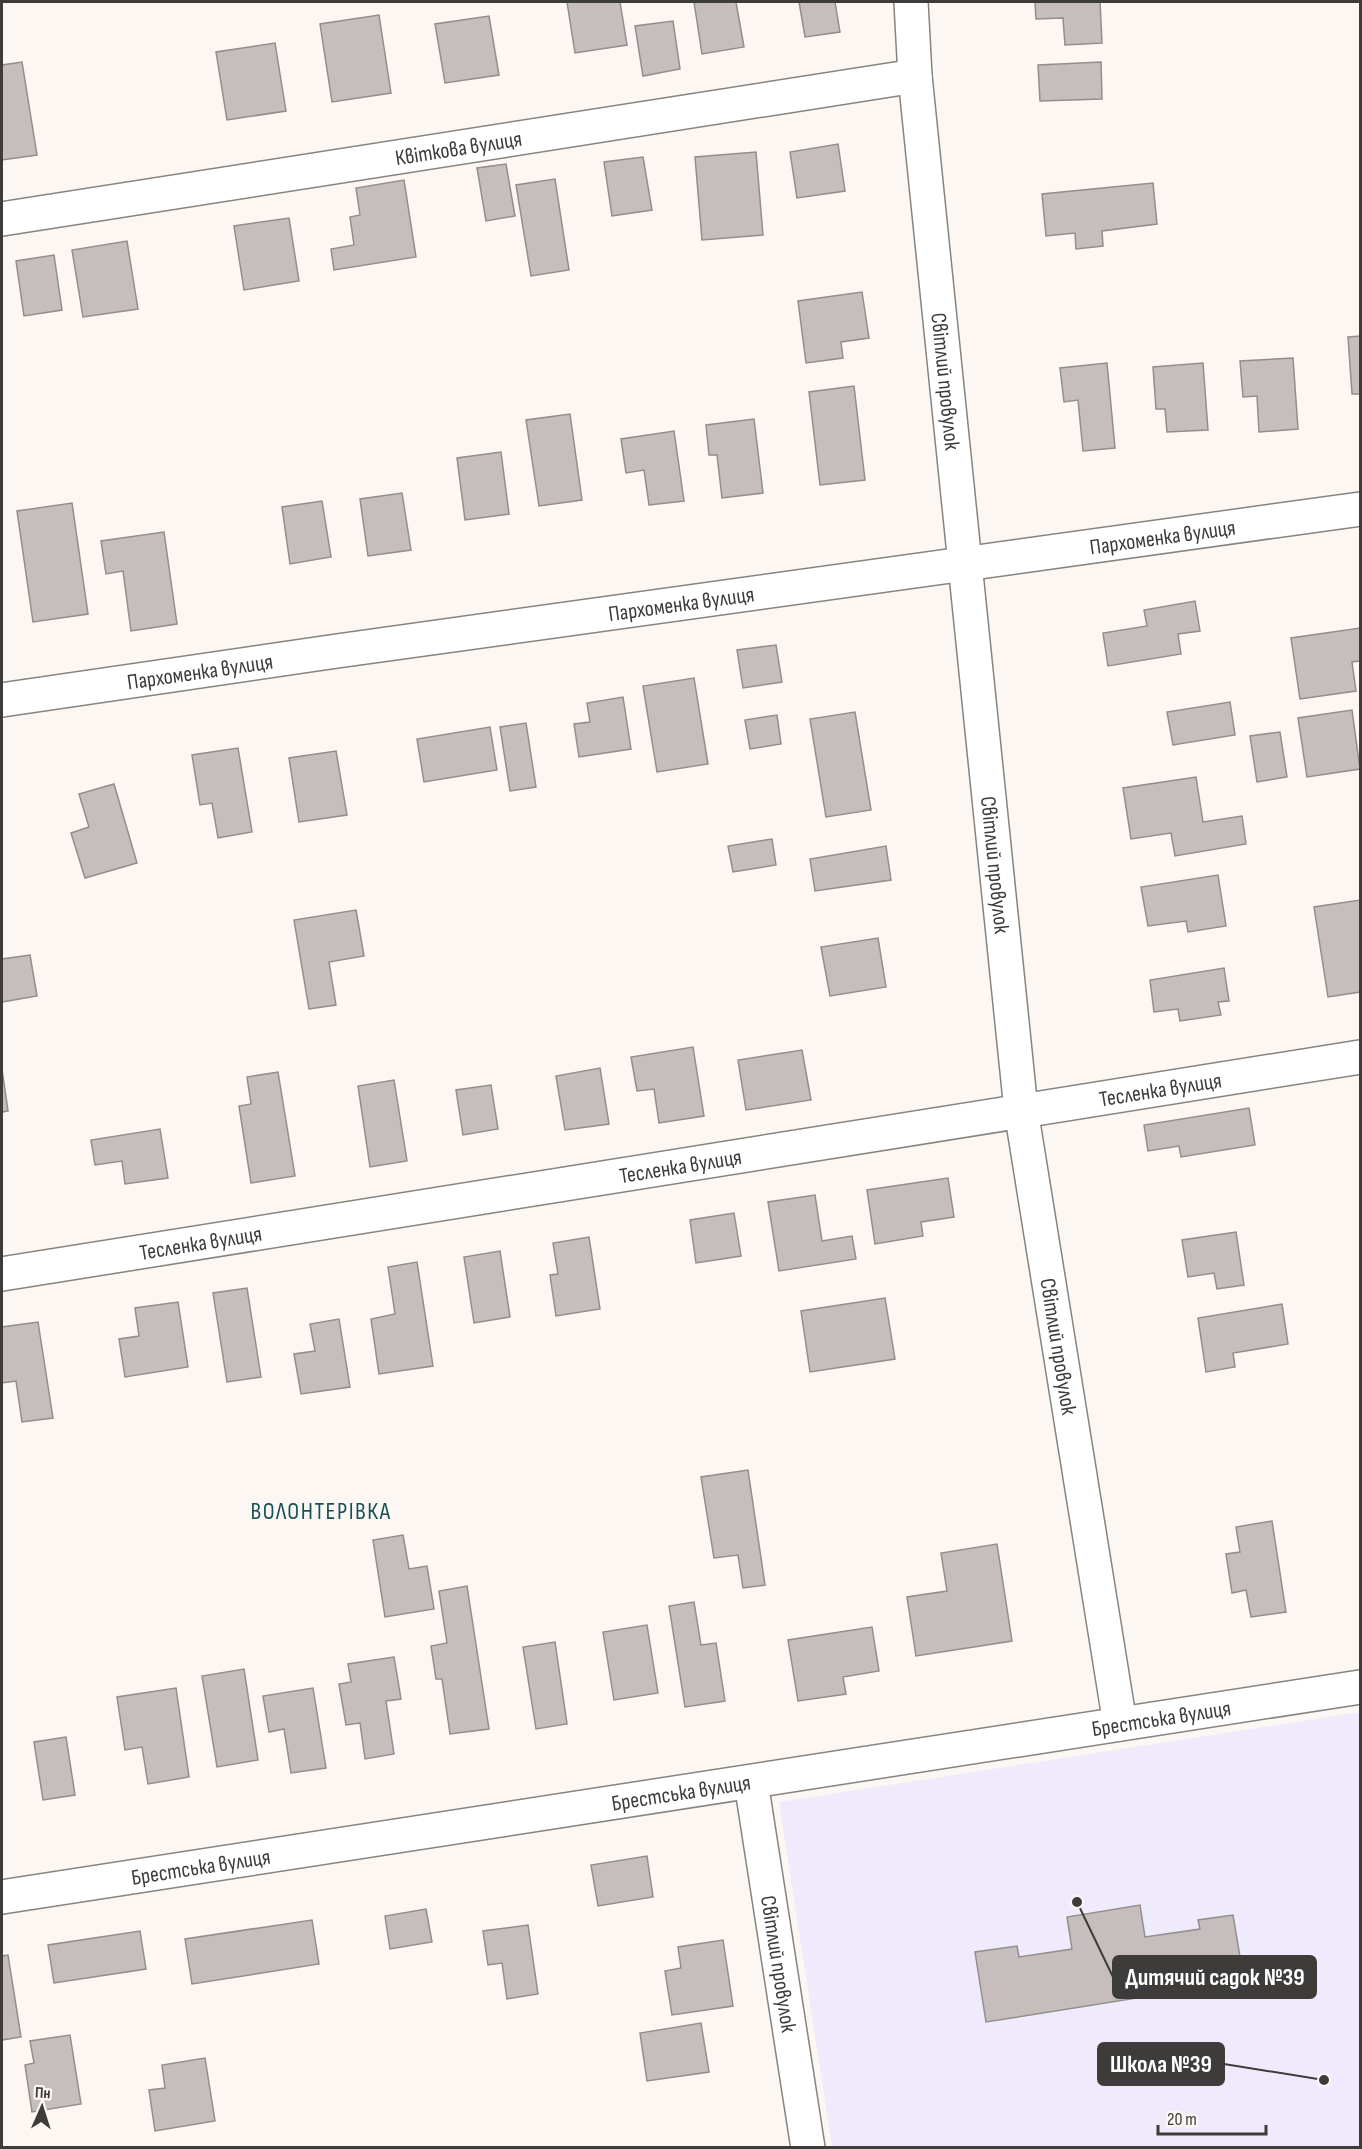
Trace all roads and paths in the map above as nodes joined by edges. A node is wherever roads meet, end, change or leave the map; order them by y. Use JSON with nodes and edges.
{"nodes":[{"id":1,"x":911,"y":2,"type":"edge"},
{"id":2,"x":915,"y":76,"type":"junction"},
{"id":3,"x":2,"y":219,"type":"edge"},
{"id":4,"x":1360,"y":509,"type":"edge"},
{"id":5,"x":965,"y":565,"type":"junction"},
{"id":6,"x":2,"y":700,"type":"edge"},
{"id":7,"x":1360,"y":1057,"type":"edge"},
{"id":8,"x":1021,"y":1110,"type":"junction"},
{"id":9,"x":2,"y":1274,"type":"edge"},
{"id":10,"x":1360,"y":1687,"type":"edge"},
{"id":11,"x":1120,"y":1724,"type":"junction"},
{"id":12,"x":751,"y":1782,"type":"junction"},
{"id":13,"x":2,"y":1897,"type":"edge"},
{"id":14,"x":808,"y":2148,"type":"edge"}],
"edges":[{"from":1,"to":2,"type":"street","name":"Світлий провулок"},
{"from":2,"to":3,"type":"street","name":"Квіткова вулиця"},
{"from":2,"to":5,"type":"street","name":"Світлий провулок"},
{"from":4,"to":5,"type":"street","name":"Пархоменка вулиця"},
{"from":5,"to":6,"type":"street","name":"Пархоменка вулиця"},
{"from":5,"to":8,"type":"street","name":"Світлий провулок"},
{"from":7,"to":8,"type":"street","name":"Тесленка вулиця"},
{"from":8,"to":9,"type":"street","name":"Тесленка вулиця"},
{"from":8,"to":11,"type":"street","name":"Світлий провулок"},
{"from":10,"to":11,"type":"street","name":"Брестська вулиця"},
{"from":11,"to":12,"type":"street","name":"Брестська вулиця"},
{"from":12,"to":13,"type":"street","name":"Брестська вулиця"},
{"from":12,"to":14,"type":"street","name":"Світлий провулок"}]}
